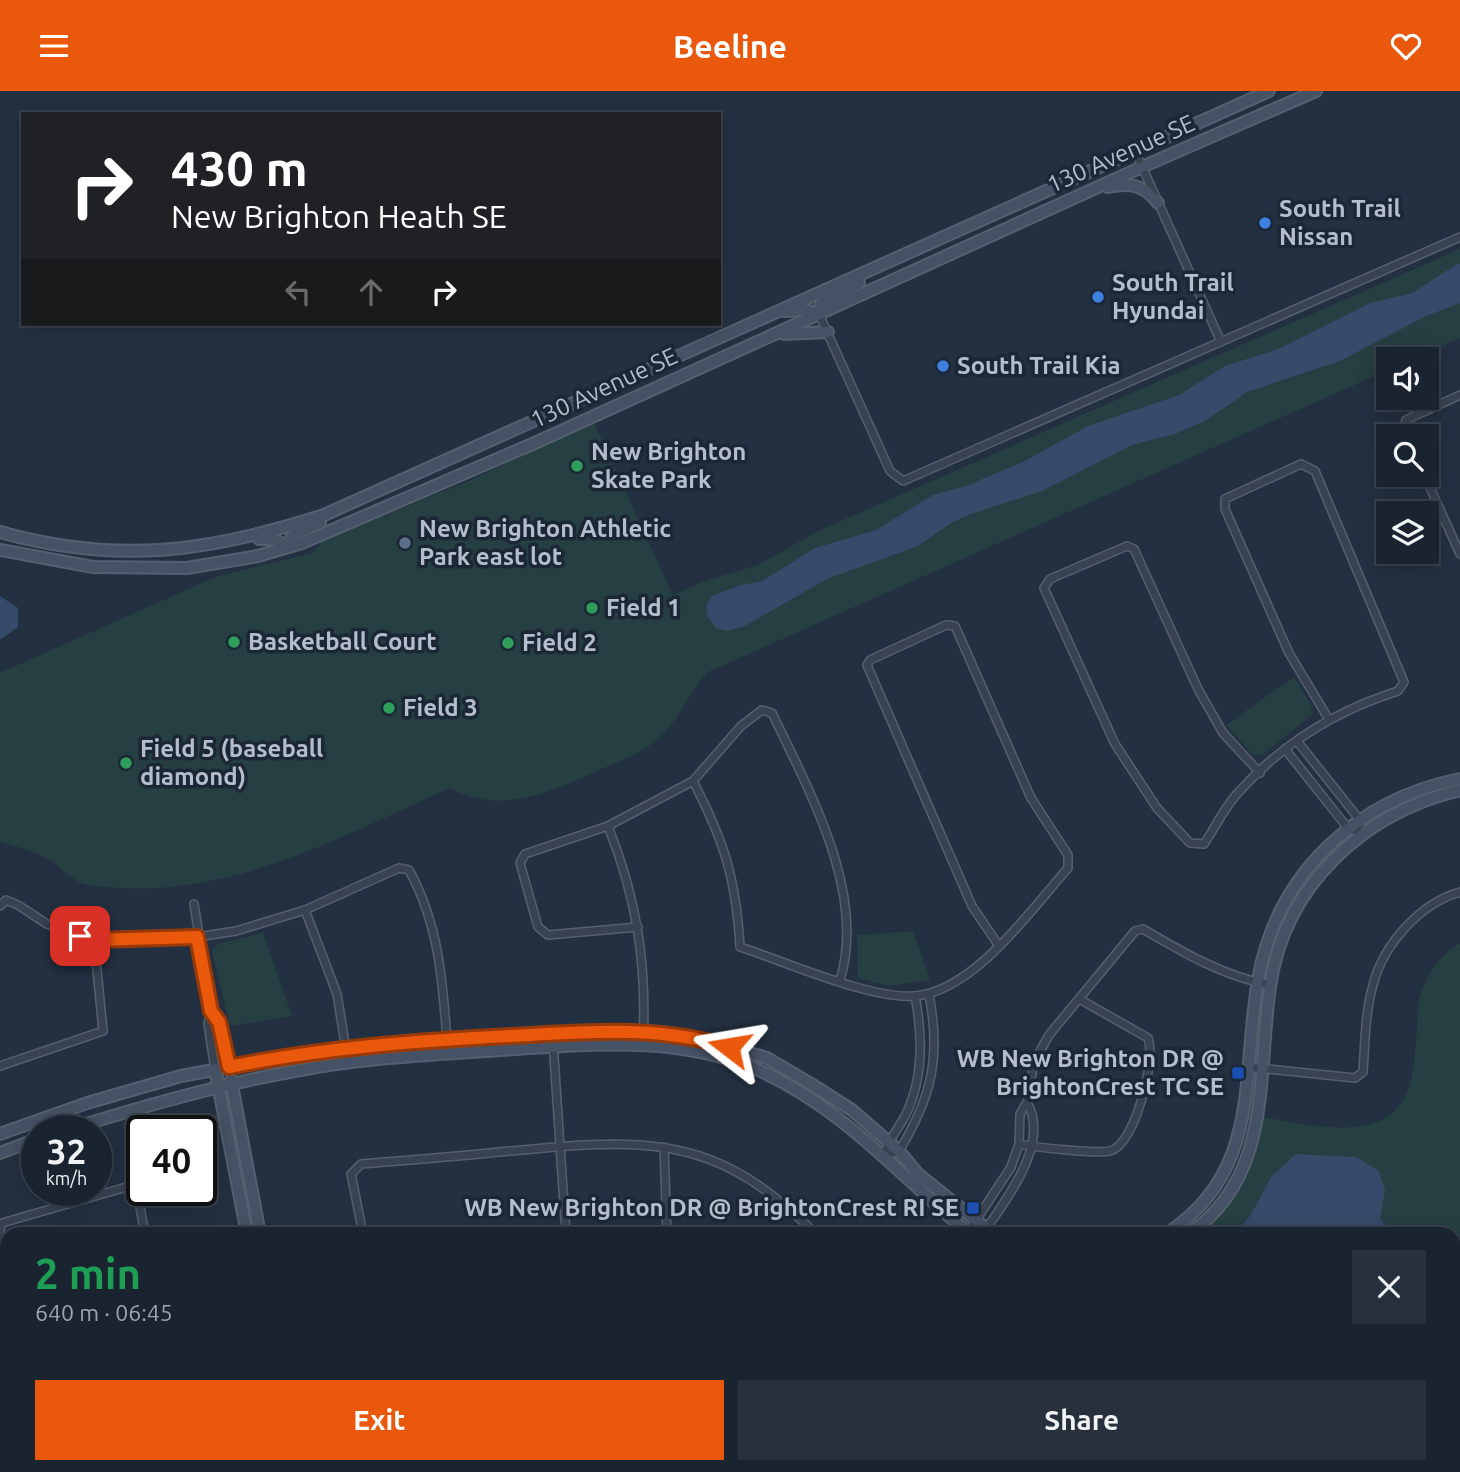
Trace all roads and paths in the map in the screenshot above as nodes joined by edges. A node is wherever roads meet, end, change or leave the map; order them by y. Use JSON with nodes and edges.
{"nodes":[{"id":1,"x":1269,"y":91,"type":"edge"},
{"id":2,"x":1317,"y":91,"type":"edge"},
{"id":3,"x":1135,"y":151,"type":"junction"},
{"id":4,"x":1142,"y":167,"type":"junction"},
{"id":5,"x":1084,"y":193,"type":"junction"},
{"id":6,"x":1158,"y":203,"type":"junction"},
{"id":7,"x":950,"y":234,"type":"junction"},
{"id":8,"x":1460,"y":237,"type":"edge"},
{"id":9,"x":774,"y":313,"type":"junction"},
{"id":10,"x":820,"y":314,"type":"junction"},
{"id":11,"x":828,"y":332,"type":"junction"},
{"id":12,"x":767,"y":337,"type":"junction"},
{"id":13,"x":1221,"y":342,"type":"junction"},
{"id":14,"x":1460,"y":395,"type":"edge"},
{"id":15,"x":1404,"y":424,"type":"edge"},
{"id":16,"x":410,"y":477,"type":"junction"},
{"id":17,"x":1430,"y":487,"type":"edge"},
{"id":18,"x":0,"y":531,"type":"edge"},
{"id":19,"x":251,"y":538,"type":"junction"},
{"id":20,"x":288,"y":547,"type":"junction"},
{"id":21,"x":0,"y":550,"type":"edge"},
{"id":22,"x":1460,"y":554,"type":"edge"},
{"id":23,"x":1328,"y":718,"type":"junction"},
{"id":24,"x":1297,"y":741,"type":"junction"},
{"id":25,"x":1285,"y":749,"type":"junction"},
{"id":26,"x":1260,"y":773,"type":"junction"},
{"id":27,"x":1460,"y":779,"type":"edge"},
{"id":28,"x":693,"y":781,"type":"junction"},
{"id":29,"x":1460,"y":790,"type":"edge"},
{"id":30,"x":1359,"y":819,"type":"junction"},
{"id":31,"x":608,"y":826,"type":"junction"},
{"id":32,"x":1347,"y":827,"type":"junction"},
{"id":33,"x":1361,"y":833,"type":"junction"},
{"id":34,"x":1460,"y":892,"type":"edge"},
{"id":35,"x":2,"y":900,"type":"edge"},
{"id":36,"x":194,"y":904,"type":"dead end"},
{"id":37,"x":305,"y":910,"type":"junction"},
{"id":38,"x":638,"y":927,"type":"junction"},
{"id":39,"x":197,"y":937,"type":"junction"},
{"id":40,"x":94,"y":940,"type":"junction"},
{"id":41,"x":999,"y":946,"type":"junction"},
{"id":42,"x":840,"y":980,"type":"junction"},
{"id":43,"x":1257,"y":982,"type":"junction"},
{"id":44,"x":1270,"y":985,"type":"junction"},
{"id":45,"x":929,"y":994,"type":"junction"},
{"id":46,"x":915,"y":996,"type":"junction"},
{"id":47,"x":1081,"y":1000,"type":"junction"},
{"id":48,"x":211,"y":1011,"type":"junction"},
{"id":49,"x":552,"y":1034,"type":"junction"},
{"id":50,"x":643,"y":1037,"type":"junction"},
{"id":51,"x":447,"y":1040,"type":"junction"},
{"id":52,"x":553,"y":1047,"type":"junction"},
{"id":53,"x":347,"y":1048,"type":"junction"},
{"id":54,"x":448,"y":1054,"type":"junction"},
{"id":55,"x":348,"y":1062,"type":"junction"},
{"id":56,"x":0,"y":1066,"type":"edge"},
{"id":57,"x":1248,"y":1066,"type":"junction"},
{"id":58,"x":229,"y":1067,"type":"junction"},
{"id":59,"x":1262,"y":1067,"type":"junction"},
{"id":60,"x":215,"y":1069,"type":"junction"},
{"id":61,"x":232,"y":1084,"type":"junction"},
{"id":62,"x":219,"y":1087,"type":"junction"},
{"id":63,"x":1027,"y":1102,"type":"junction"},
{"id":64,"x":112,"y":1117,"type":"edge"},
{"id":65,"x":0,"y":1134,"type":"edge"},
{"id":66,"x":887,"y":1142,"type":"junction"},
{"id":67,"x":1018,"y":1144,"type":"junction"},
{"id":68,"x":21,"y":1145,"type":"edge"},
{"id":69,"x":561,"y":1147,"type":"junction"},
{"id":70,"x":664,"y":1147,"type":"junction"},
{"id":71,"x":1031,"y":1147,"type":"junction"},
{"id":72,"x":899,"y":1151,"type":"junction"},
{"id":73,"x":0,"y":1153,"type":"edge"},
{"id":74,"x":884,"y":1156,"type":"junction"},
{"id":75,"x":975,"y":1222,"type":"junction"},
{"id":76,"x":1,"y":1227,"type":"edge"},
{"id":77,"x":144,"y":1227,"type":"edge"},
{"id":78,"x":246,"y":1227,"type":"edge"},
{"id":79,"x":259,"y":1227,"type":"edge"},
{"id":80,"x":362,"y":1227,"type":"edge"},
{"id":81,"x":566,"y":1227,"type":"edge"},
{"id":82,"x":667,"y":1227,"type":"edge"},
{"id":83,"x":808,"y":1227,"type":"edge"},
{"id":84,"x":960,"y":1227,"type":"edge"},
{"id":85,"x":972,"y":1227,"type":"edge"},
{"id":86,"x":981,"y":1227,"type":"edge"},
{"id":87,"x":990,"y":1227,"type":"edge"},
{"id":88,"x":1174,"y":1227,"type":"edge"},
{"id":89,"x":1196,"y":1227,"type":"edge"}],
"edges":[{"from":1,"to":3,"type":"street","name":"130 Avenue SE"},
{"from":2,"to":4,"type":"street","name":"130 Avenue SE"},
{"from":3,"to":4,"type":"street"},
{"from":3,"to":7,"type":"street","name":"130 Avenue SE"},
{"from":4,"to":5,"type":"street","name":"130 Avenue SE"},
{"from":4,"to":6,"type":"street"},
{"from":5,"to":6,"type":"street"},
{"from":5,"to":10,"type":"street","name":"130 Avenue SE"},
{"from":6,"to":13,"type":"street"},
{"from":7,"to":9,"type":"street","name":"130 Avenue SE"},
{"from":7,"to":10,"type":"street"},
{"from":8,"to":13,"type":"street"},
{"from":9,"to":10,"type":"street"},
{"from":9,"to":16,"type":"street","name":"130 Avenue SE"},
{"from":10,"to":11,"type":"street"},
{"from":10,"to":12,"type":"street","name":"130 Avenue SE"},
{"from":11,"to":12,"type":"street"},
{"from":11,"to":13,"type":"street"},
{"from":12,"to":20,"type":"street","name":"130 Avenue SE"},
{"from":14,"to":15,"type":"street"},
{"from":16,"to":19,"type":"street","name":"130 Avenue SE"},
{"from":16,"to":20,"type":"street"},
{"from":17,"to":22,"type":"street"},
{"from":18,"to":19,"type":"street","name":"130 Avenue SE"},
{"from":19,"to":20,"type":"street"},
{"from":20,"to":21,"type":"street","name":"130 Avenue SE"},
{"from":23,"to":23,"type":"street"},
{"from":23,"to":24,"type":"street"},
{"from":24,"to":25,"type":"street"},
{"from":24,"to":30,"type":"street"},
{"from":25,"to":26,"type":"street"},
{"from":25,"to":32,"type":"street"},
{"from":26,"to":26,"type":"street"},
{"from":27,"to":30,"type":"street"},
{"from":28,"to":31,"type":"street"},
{"from":28,"to":42,"type":"street"},
{"from":28,"to":42,"type":"street"},
{"from":29,"to":33,"type":"street"},
{"from":30,"to":32,"type":"street"},
{"from":30,"to":33,"type":"street"},
{"from":31,"to":38,"type":"street"},
{"from":31,"to":38,"type":"street"},
{"from":32,"to":33,"type":"street"},
{"from":32,"to":43,"type":"street"},
{"from":33,"to":44,"type":"street"},
{"from":34,"to":59,"type":"street"},
{"from":35,"to":40,"type":"street"},
{"from":36,"to":39,"type":"street"},
{"from":37,"to":39,"type":"street"},
{"from":37,"to":51,"type":"street"},
{"from":37,"to":53,"type":"street"},
{"from":38,"to":50,"type":"street"},
{"from":39,"to":40,"type":"street"},
{"from":39,"to":48,"type":"street"},
{"from":40,"to":56,"type":"street"},
{"from":41,"to":41,"type":"street"},
{"from":41,"to":45,"type":"street"},
{"from":42,"to":46,"type":"street"},
{"from":43,"to":44,"type":"street"},
{"from":43,"to":47,"type":"street"},
{"from":43,"to":57,"type":"street"},
{"from":44,"to":59,"type":"street"},
{"from":45,"to":46,"type":"street"},
{"from":45,"to":72,"type":"street"},
{"from":46,"to":66,"type":"street"},
{"from":47,"to":63,"type":"street"},
{"from":47,"to":71,"type":"street"},
{"from":48,"to":58,"type":"street"},
{"from":48,"to":60,"type":"street"},
{"from":49,"to":50,"type":"street"},
{"from":49,"to":51,"type":"street"},
{"from":49,"to":52,"type":"street"},
{"from":50,"to":52,"type":"street"},
{"from":50,"to":66,"type":"street"},
{"from":50,"to":74,"type":"street"},
{"from":51,"to":53,"type":"street"},
{"from":51,"to":54,"type":"street"},
{"from":52,"to":54,"type":"street"},
{"from":52,"to":69,"type":"street"},
{"from":53,"to":55,"type":"street"},
{"from":53,"to":58,"type":"street"},
{"from":54,"to":55,"type":"street"},
{"from":55,"to":61,"type":"street"},
{"from":57,"to":59,"type":"street"},
{"from":57,"to":88,"type":"street"},
{"from":58,"to":60,"type":"street"},
{"from":58,"to":61,"type":"street"},
{"from":59,"to":89,"type":"street"},
{"from":60,"to":62,"type":"street"},
{"from":60,"to":65,"type":"street"},
{"from":61,"to":62,"type":"street"},
{"from":61,"to":79,"type":"street"},
{"from":62,"to":64,"type":"street"},
{"from":62,"to":78,"type":"street"},
{"from":63,"to":67,"type":"street"},
{"from":63,"to":71,"type":"street"},
{"from":66,"to":72,"type":"street"},
{"from":66,"to":74,"type":"street"},
{"from":67,"to":71,"type":"street"},
{"from":67,"to":75,"type":"street"},
{"from":68,"to":73,"type":"street"},
{"from":69,"to":70,"type":"street"},
{"from":69,"to":80,"type":"street"},
{"from":69,"to":81,"type":"street"},
{"from":70,"to":82,"type":"street"},
{"from":70,"to":83,"type":"street"},
{"from":71,"to":87,"type":"street"},
{"from":72,"to":74,"type":"street"},
{"from":72,"to":75,"type":"street"},
{"from":74,"to":84,"type":"street"},
{"from":75,"to":85,"type":"street"},
{"from":75,"to":86,"type":"street"},
{"from":76,"to":77,"type":"street"}]}
